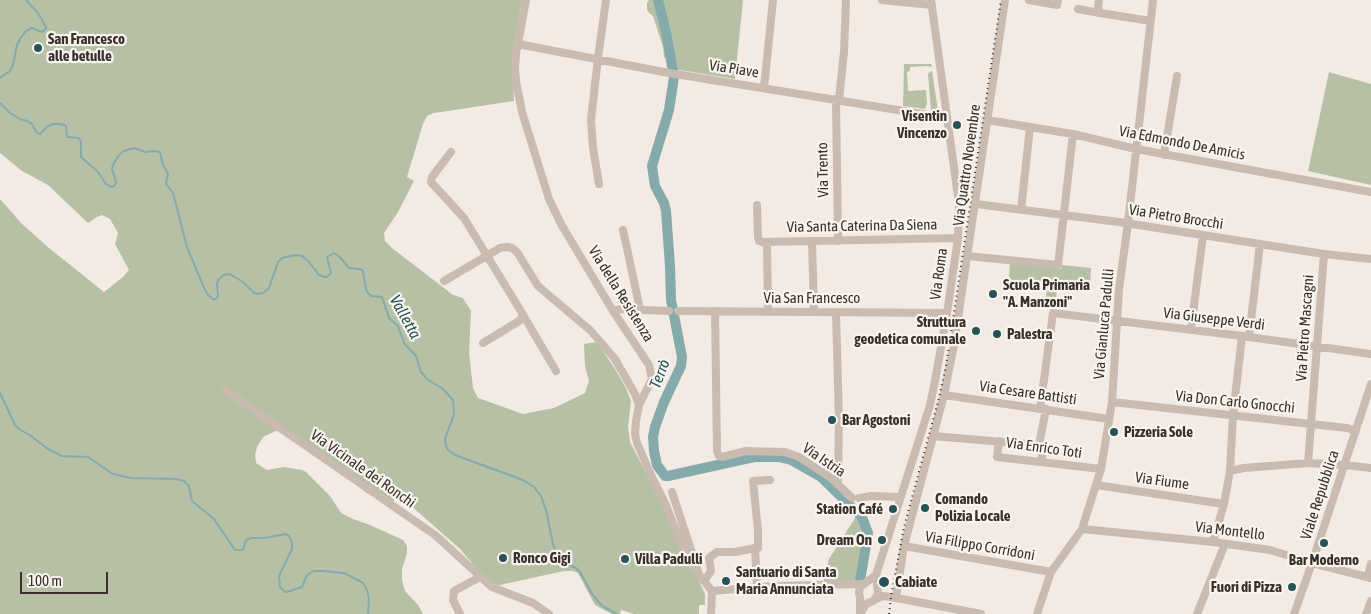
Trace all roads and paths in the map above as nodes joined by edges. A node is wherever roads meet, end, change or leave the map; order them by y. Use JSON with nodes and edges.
{"nodes":[{"id":1,"x":526,"y":0,"type":"edge"},
{"id":2,"x":606,"y":0,"type":"edge"},
{"id":3,"x":773,"y":0,"type":"edge"},
{"id":4,"x":846,"y":0,"type":"edge"},
{"id":5,"x":882,"y":0,"type":"edge"},
{"id":6,"x":1005,"y":0,"type":"edge"},
{"id":7,"x":1029,"y":0,"type":"edge"},
{"id":8,"x":1099,"y":0,"type":"edge"},
{"id":9,"x":1153,"y":0,"type":"edge"},
{"id":10,"x":932,"y":2,"type":"edge"},
{"id":11,"x":1058,"y":3,"type":"edge"},
{"id":12,"x":1078,"y":9,"type":"dead end"},
{"id":13,"x":1100,"y":12,"type":"junction"},
{"id":14,"x":1151,"y":21,"type":"junction"},
{"id":15,"x":518,"y":44,"type":"junction"},
{"id":16,"x":598,"y":58,"type":"junction"},
{"id":17,"x":1177,"y":76,"type":"dead end"},
{"id":18,"x":764,"y":88,"type":"junction"},
{"id":19,"x":837,"y":99,"type":"junction"},
{"id":20,"x":947,"y":118,"type":"junction"},
{"id":21,"x":987,"y":120,"type":"junction"},
{"id":22,"x":1030,"y":127,"type":"junction"},
{"id":23,"x":1073,"y":134,"type":"junction"},
{"id":24,"x":1136,"y":149,"type":"junction"},
{"id":25,"x":451,"y":152,"type":"dead end"},
{"id":26,"x":1164,"y":155,"type":"junction"},
{"id":27,"x":600,"y":184,"type":"dead end"},
{"id":28,"x":1371,"y":192,"type":"edge"},
{"id":29,"x":976,"y":204,"type":"junction"},
{"id":30,"x":757,"y":205,"type":"dead end"},
{"id":31,"x":1021,"y":210,"type":"junction"},
{"id":32,"x":1063,"y":216,"type":"junction"},
{"id":33,"x":1128,"y":223,"type":"junction"},
{"id":34,"x":623,"y":230,"type":"dead end"},
{"id":35,"x":1203,"y":235,"type":"junction"},
{"id":36,"x":958,"y":238,"type":"junction"},
{"id":37,"x":838,"y":241,"type":"junction"},
{"id":38,"x":767,"y":242,"type":"junction"},
{"id":39,"x":812,"y":242,"type":"junction"},
{"id":40,"x":1260,"y":244,"type":"junction"},
{"id":41,"x":1324,"y":254,"type":"junction"},
{"id":42,"x":486,"y":255,"type":"junction"},
{"id":43,"x":967,"y":256,"type":"junction"},
{"id":44,"x":1371,"y":259,"type":"edge"},
{"id":45,"x":444,"y":281,"type":"dead end"},
{"id":46,"x":640,"y":309,"type":"junction"},
{"id":47,"x":613,"y":311,"type":"junction"},
{"id":48,"x":669,"y":311,"type":"dead end"},
{"id":49,"x":678,"y":311,"type":"dead end"},
{"id":50,"x":715,"y":311,"type":"junction"},
{"id":51,"x":768,"y":312,"type":"junction"},
{"id":52,"x":814,"y":312,"type":"junction"},
{"id":53,"x":836,"y":312,"type":"junction"},
{"id":54,"x":522,"y":313,"type":"junction"},
{"id":55,"x":947,"y":313,"type":"junction"},
{"id":56,"x":1117,"y":320,"type":"junction"},
{"id":57,"x":1191,"y":329,"type":"junction"},
{"id":58,"x":1245,"y":336,"type":"junction"},
{"id":59,"x":483,"y":342,"type":"dead end"},
{"id":60,"x":1318,"y":346,"type":"junction"},
{"id":61,"x":1371,"y":354,"type":"edge"},
{"id":62,"x":556,"y":371,"type":"dead end"},
{"id":63,"x":1371,"y":384,"type":"edge"},
{"id":64,"x":225,"y":390,"type":"dead end"},
{"id":65,"x":944,"y":395,"type":"junction"},
{"id":66,"x":1112,"y":402,"type":"junction"},
{"id":67,"x":640,"y":405,"type":"junction"},
{"id":68,"x":1043,"y":409,"type":"junction"},
{"id":69,"x":1233,"y":415,"type":"junction"},
{"id":70,"x":1109,"y":418,"type":"junction"},
{"id":71,"x":1311,"y":425,"type":"junction"},
{"id":72,"x":1356,"y":431,"type":"junction"},
{"id":73,"x":933,"y":436,"type":"junction"},
{"id":74,"x":999,"y":441,"type":"junction"},
{"id":75,"x":1041,"y":447,"type":"junction"},
{"id":76,"x":1041,"y":462,"type":"junction"},
{"id":77,"x":1308,"y":463,"type":"junction"},
{"id":78,"x":1345,"y":465,"type":"junction"},
{"id":79,"x":1371,"y":468,"type":"edge"},
{"id":80,"x":1101,"y":469,"type":"junction"},
{"id":81,"x":1230,"y":471,"type":"junction"},
{"id":82,"x":770,"y":480,"type":"dead end"},
{"id":83,"x":838,"y":485,"type":"junction"},
{"id":84,"x":1096,"y":485,"type":"junction"},
{"id":85,"x":672,"y":492,"type":"dead end"},
{"id":86,"x":900,"y":497,"type":"junction"},
{"id":87,"x":1224,"y":504,"type":"junction"},
{"id":88,"x":1082,"y":529,"type":"junction"},
{"id":89,"x":1214,"y":542,"type":"junction"},
{"id":90,"x":1225,"y":544,"type":"junction"},
{"id":91,"x":904,"y":546,"type":"junction"},
{"id":92,"x":755,"y":548,"type":"junction"},
{"id":93,"x":1312,"y":563,"type":"junction"},
{"id":94,"x":1371,"y":564,"type":"edge"},
{"id":95,"x":1051,"y":572,"type":"junction"},
{"id":96,"x":698,"y":573,"type":"junction"},
{"id":97,"x":876,"y":575,"type":"junction"},
{"id":98,"x":480,"y":577,"type":"junction"},
{"id":99,"x":1370,"y":578,"type":"edge"},
{"id":100,"x":704,"y":582,"type":"junction"},
{"id":101,"x":865,"y":583,"type":"junction"},
{"id":102,"x":756,"y":587,"type":"junction"},
{"id":103,"x":878,"y":589,"type":"junction"},
{"id":104,"x":712,"y":591,"type":"junction"},
{"id":105,"x":891,"y":597,"type":"junction"},
{"id":106,"x":860,"y":598,"type":"junction"},
{"id":107,"x":873,"y":600,"type":"junction"},
{"id":108,"x":1371,"y":601,"type":"edge"},
{"id":109,"x":460,"y":614,"type":"edge"},
{"id":110,"x":549,"y":614,"type":"edge"},
{"id":111,"x":711,"y":614,"type":"edge"},
{"id":112,"x":860,"y":614,"type":"edge"},
{"id":113,"x":981,"y":614,"type":"edge"},
{"id":114,"x":1037,"y":614,"type":"edge"},
{"id":115,"x":1197,"y":614,"type":"edge"},
{"id":116,"x":1294,"y":614,"type":"edge"},
{"id":117,"x":1366,"y":614,"type":"edge"}],
"edges":[{"from":1,"to":15,"type":"street","name":"Via della Resistenza"},
{"from":2,"to":16,"type":"street"},
{"from":3,"to":18,"type":"street"},
{"from":4,"to":19,"type":"street","name":"Via Trento"},
{"from":5,"to":10,"type":"street"},
{"from":6,"to":21,"type":"street","name":"Via Quattro Novembre"},
{"from":7,"to":11,"type":"street"},
{"from":8,"to":13,"type":"street"},
{"from":9,"to":14,"type":"street","name":"Via Gianluca Padulli"},
{"from":10,"to":20,"type":"street","name":"Via Roma"},
{"from":12,"to":13,"type":"street"},
{"from":13,"to":14,"type":"street"},
{"from":14,"to":24,"type":"street","name":"Via Gianluca Padulli"},
{"from":15,"to":16,"type":"street","name":"Via Piave"},
{"from":15,"to":47,"type":"street","name":"Via della Resistenza"},
{"from":16,"to":18,"type":"street","name":"Via Piave"},
{"from":16,"to":27,"type":"street"},
{"from":17,"to":26,"type":"street"},
{"from":18,"to":19,"type":"street","name":"Via Piave"},
{"from":19,"to":20,"type":"street","name":"Via Piave"},
{"from":19,"to":37,"type":"street","name":"Via Trento"},
{"from":20,"to":36,"type":"street","name":"Via Roma"},
{"from":21,"to":22,"type":"street","name":"Via Edmondo De Amicis"},
{"from":21,"to":29,"type":"street","name":"Via Quattro Novembre"},
{"from":22,"to":23,"type":"street","name":"Via Edmondo De Amicis"},
{"from":22,"to":31,"type":"street"},
{"from":23,"to":24,"type":"street","name":"Via Edmondo De Amicis"},
{"from":23,"to":32,"type":"street"},
{"from":24,"to":26,"type":"street","name":"Via Edmondo De Amicis"},
{"from":24,"to":33,"type":"street","name":"Via Gianluca Padulli"},
{"from":25,"to":42,"type":"street"},
{"from":26,"to":28,"type":"street","name":"Via Edmondo De Amicis"},
{"from":29,"to":31,"type":"street","name":"Via Pietro Brocchi"},
{"from":29,"to":43,"type":"street","name":"Via Quattro Novembre"},
{"from":30,"to":38,"type":"street"},
{"from":31,"to":32,"type":"street","name":"Via Pietro Brocchi"},
{"from":32,"to":33,"type":"street","name":"Via Pietro Brocchi"},
{"from":32,"to":43,"type":"street"},
{"from":33,"to":35,"type":"street","name":"Via Pietro Brocchi"},
{"from":33,"to":56,"type":"street","name":"Via Gianluca Padulli"},
{"from":34,"to":46,"type":"street"},
{"from":35,"to":40,"type":"street","name":"Via Pietro Brocchi"},
{"from":35,"to":57,"type":"street"},
{"from":36,"to":37,"type":"street","name":"Via Santa Caterina Da Siena"},
{"from":36,"to":55,"type":"street","name":"Via Roma"},
{"from":37,"to":39,"type":"street","name":"Via Santa Caterina Da Siena"},
{"from":38,"to":39,"type":"street","name":"Via Santa Caterina Da Siena"},
{"from":38,"to":51,"type":"street"},
{"from":39,"to":52,"type":"street"},
{"from":40,"to":41,"type":"street","name":"Via Pietro Brocchi"},
{"from":40,"to":58,"type":"street"},
{"from":41,"to":44,"type":"street","name":"Via Pietro Brocchi"},
{"from":41,"to":60,"type":"street","name":"Via Pietro Mascagni"},
{"from":42,"to":45,"type":"street"},
{"from":42,"to":54,"type":"street"},
{"from":42,"to":67,"type":"street"},
{"from":43,"to":65,"type":"street","name":"Via Quattro Novembre"},
{"from":46,"to":47,"type":"street"},
{"from":46,"to":48,"type":"street"},
{"from":47,"to":67,"type":"street","name":"Via della Resistenza"},
{"from":49,"to":50,"type":"street","name":"Via San Francesco"},
{"from":50,"to":51,"type":"street","name":"Via San Francesco"},
{"from":50,"to":83,"type":"street","name":"Via Istria"},
{"from":51,"to":52,"type":"street","name":"Via San Francesco"},
{"from":52,"to":53,"type":"street","name":"Via San Francesco"},
{"from":53,"to":55,"type":"street","name":"Via San Francesco"},
{"from":53,"to":83,"type":"street"},
{"from":54,"to":59,"type":"street"},
{"from":54,"to":62,"type":"street"},
{"from":55,"to":86,"type":"street","name":"Via Roma"},
{"from":56,"to":57,"type":"street","name":"Via Giuseppe Verdi"},
{"from":56,"to":66,"type":"street","name":"Via Gianluca Padulli"},
{"from":56,"to":68,"type":"street","name":"Via Giuseppe Verdi"},
{"from":57,"to":58,"type":"street","name":"Via Giuseppe Verdi"},
{"from":58,"to":60,"type":"street","name":"Via Giuseppe Verdi"},
{"from":58,"to":69,"type":"street"},
{"from":60,"to":61,"type":"street","name":"Via Giuseppe Verdi"},
{"from":60,"to":71,"type":"street","name":"Via Pietro Mascagni"},
{"from":63,"to":72,"type":"street","name":"Viale Repubblica"},
{"from":64,"to":98,"type":"street","name":"Via Vicinale dei Ronchi"},
{"from":65,"to":68,"type":"street","name":"Via Cesare Battisti"},
{"from":65,"to":73,"type":"street","name":"Via Quattro Novembre"},
{"from":66,"to":69,"type":"street","name":"Via Don Carlo Gnocchi"},
{"from":66,"to":70,"type":"street","name":"Via Gianluca Padulli"},
{"from":67,"to":96,"type":"street","name":"Via della Resistenza"},
{"from":68,"to":70,"type":"street","name":"Via Cesare Battisti"},
{"from":68,"to":75,"type":"street"},
{"from":69,"to":71,"type":"street","name":"Via Don Carlo Gnocchi"},
{"from":69,"to":81,"type":"street"},
{"from":70,"to":80,"type":"street","name":"Via Gianluca Padulli"},
{"from":71,"to":72,"type":"street","name":"Via Don Carlo Gnocchi"},
{"from":71,"to":77,"type":"street","name":"Via Pietro Mascagni"},
{"from":72,"to":78,"type":"street","name":"Viale Repubblica"},
{"from":73,"to":74,"type":"street"},
{"from":73,"to":91,"type":"street","name":"Via Quattro Novembre"},
{"from":74,"to":75,"type":"street"},
{"from":74,"to":76,"type":"street","name":"Via Enrico Toti"},
{"from":75,"to":76,"type":"street"},
{"from":76,"to":80,"type":"street","name":"Via Enrico Toti"},
{"from":77,"to":78,"type":"street"},
{"from":77,"to":81,"type":"street"},
{"from":78,"to":79,"type":"street"},
{"from":78,"to":93,"type":"street","name":"Viale Repubblica"},
{"from":80,"to":84,"type":"street","name":"Via Gianluca Padulli"},
{"from":81,"to":87,"type":"street"},
{"from":82,"to":92,"type":"street"},
{"from":83,"to":86,"type":"street","name":"Via Istria"},
{"from":84,"to":87,"type":"street","name":"Via Fiume"},
{"from":84,"to":88,"type":"street","name":"Via Gianluca Padulli"},
{"from":85,"to":96,"type":"street"},
{"from":86,"to":97,"type":"street","name":"Via Roma"},
{"from":87,"to":89,"type":"street"},
{"from":88,"to":89,"type":"street","name":"Via Montello"},
{"from":88,"to":95,"type":"street","name":"Via Gianluca Padulli"},
{"from":89,"to":90,"type":"street","name":"Via Montello"},
{"from":90,"to":93,"type":"street","name":"Via Montello"},
{"from":90,"to":115,"type":"street"},
{"from":91,"to":95,"type":"street","name":"Via Filippo Corridoni"},
{"from":91,"to":105,"type":"street","name":"Via Quattro Novembre"},
{"from":92,"to":100,"type":"street"},
{"from":92,"to":102,"type":"street"},
{"from":93,"to":99,"type":"street","name":"Via Montello"},
{"from":93,"to":116,"type":"street","name":"Viale Repubblica"},
{"from":94,"to":99,"type":"street"},
{"from":95,"to":114,"type":"street","name":"Via Gianluca Padulli"},
{"from":96,"to":100,"type":"street","name":"Via della Resistenza"},
{"from":97,"to":101,"type":"street"},
{"from":97,"to":103,"type":"street","name":"Via Roma"},
{"from":98,"to":109,"type":"street"},
{"from":98,"to":110,"type":"street","name":"Via Vicinale dei Ronchi"},
{"from":100,"to":104,"type":"street","name":"Via della Resistenza"},
{"from":101,"to":102,"type":"street"},
{"from":101,"to":103,"type":"street"},
{"from":101,"to":106,"type":"street"},
{"from":102,"to":104,"type":"street"},
{"from":103,"to":105,"type":"street"},
{"from":103,"to":107,"type":"street"},
{"from":104,"to":111,"type":"street"},
{"from":105,"to":107,"type":"street"},
{"from":105,"to":113,"type":"street"},
{"from":106,"to":107,"type":"street"},
{"from":106,"to":112,"type":"street"},
{"from":107,"to":112,"type":"street"},
{"from":108,"to":117,"type":"street"}]}
